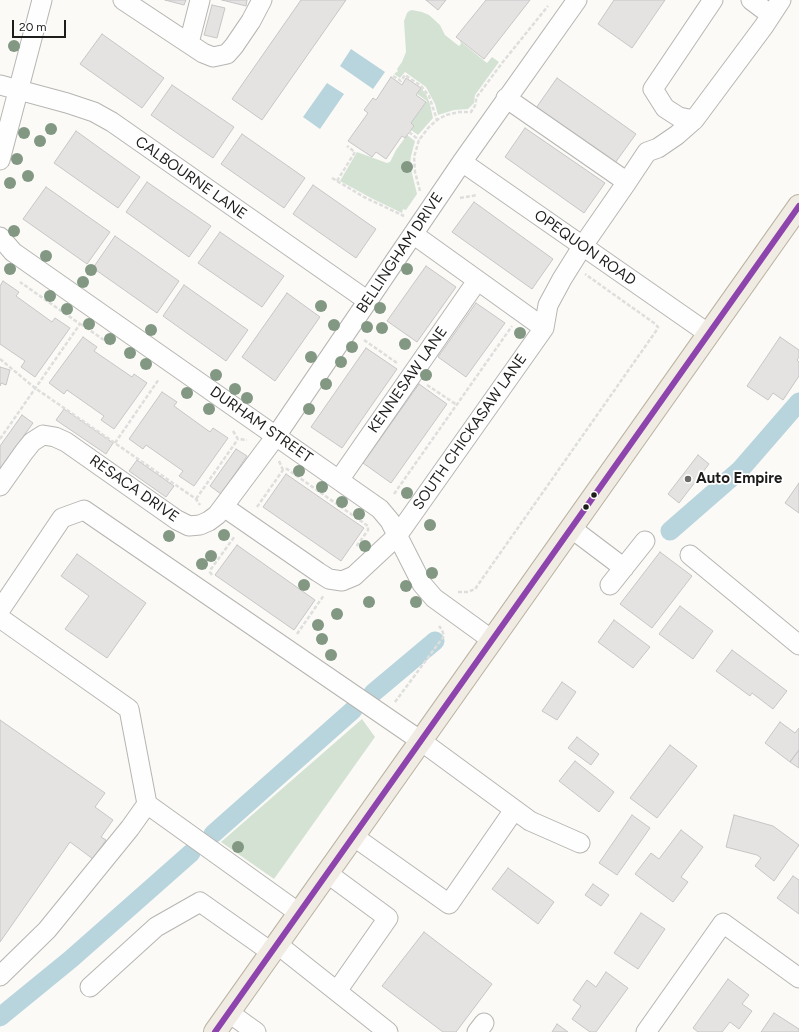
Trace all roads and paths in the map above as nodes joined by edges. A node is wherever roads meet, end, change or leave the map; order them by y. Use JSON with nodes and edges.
{"nodes":[{"id":1,"x":42,"y":0,"type":"edge"},
{"id":2,"x":122,"y":0,"type":"edge"},
{"id":3,"x":200,"y":0,"type":"edge"},
{"id":4,"x":262,"y":0,"type":"edge"},
{"id":5,"x":577,"y":0,"type":"edge"},
{"id":6,"x":714,"y":0,"type":"edge"},
{"id":7,"x":751,"y":0,"type":"edge"},
{"id":8,"x":141,"y":5,"type":"edge"},
{"id":9,"x":548,"y":6,"type":"dead end"},
{"id":10,"x":776,"y":7,"type":"edge"},
{"id":11,"x":189,"y":43,"type":"junction"},
{"id":12,"x":393,"y":76,"type":"dead end"},
{"id":13,"x":0,"y":85,"type":"edge"},
{"id":14,"x":20,"y":90,"type":"junction"},
{"id":15,"x":506,"y":98,"type":"junction"},
{"id":16,"x":437,"y":120,"type":"junction"},
{"id":17,"x":694,"y":120,"type":"junction"},
{"id":18,"x":410,"y":132,"type":"dead end"},
{"id":19,"x":420,"y":140,"type":"junction"},
{"id":20,"x":347,"y":146,"type":"dead end"},
{"id":21,"x":0,"y":160,"type":"edge"},
{"id":22,"x":462,"y":162,"type":"junction"},
{"id":23,"x":332,"y":178,"type":"dead end"},
{"id":24,"x":336,"y":181,"type":"junction"},
{"id":25,"x":627,"y":182,"type":"junction"},
{"id":26,"x":420,"y":193,"type":"dead end"},
{"id":27,"x":481,"y":195,"type":"dead end"},
{"id":28,"x":455,"y":203,"type":"dead end"},
{"id":29,"x":799,"y":206,"type":"edge"},
{"id":30,"x":405,"y":216,"type":"dead end"},
{"id":31,"x":413,"y":234,"type":"junction"},
{"id":32,"x":0,"y":237,"type":"edge"},
{"id":33,"x":582,"y":246,"type":"junction"},
{"id":34,"x":584,"y":268,"type":"dead end"},
{"id":35,"x":19,"y":281,"type":"dead end"},
{"id":36,"x":477,"y":281,"type":"junction"},
{"id":37,"x":368,"y":301,"type":"junction"},
{"id":38,"x":516,"y":320,"type":"dead end"},
{"id":39,"x":544,"y":328,"type":"junction"},
{"id":40,"x":709,"y":334,"type":"junction"},
{"id":41,"x":363,"y":339,"type":"dead end"},
{"id":42,"x":0,"y":359,"type":"edge"},
{"id":43,"x":402,"y":367,"type":"dead end"},
{"id":44,"x":159,"y":379,"type":"dead end"},
{"id":45,"x":422,"y":381,"type":"dead end"},
{"id":46,"x":35,"y":388,"type":"junction"},
{"id":47,"x":457,"y":405,"type":"junction"},
{"id":48,"x":276,"y":436,"type":"junction"},
{"id":49,"x":0,"y":439,"type":"edge"},
{"id":50,"x":238,"y":439,"type":"dead end"},
{"id":51,"x":115,"y":443,"type":"junction"},
{"id":52,"x":278,"y":459,"type":"dead end"},
{"id":53,"x":283,"y":470,"type":"junction"},
{"id":54,"x":339,"y":480,"type":"junction"},
{"id":55,"x":0,"y":486,"type":"edge"},
{"id":56,"x":394,"y":494,"type":"dead end"},
{"id":57,"x":196,"y":499,"type":"junction"},
{"id":58,"x":200,"y":506,"type":"dead end"},
{"id":59,"x":224,"y":507,"type":"junction"},
{"id":60,"x":256,"y":508,"type":"dead end"},
{"id":61,"x":571,"y":528,"type":"junction"},
{"id":62,"x":238,"y":531,"type":"dead end"},
{"id":63,"x":397,"y":536,"type":"junction"},
{"id":64,"x":645,"y":541,"type":"dead end"},
{"id":65,"x":354,"y":549,"type":"dead end"},
{"id":66,"x":690,"y":555,"type":"dead end"},
{"id":67,"x":624,"y":568,"type":"junction"},
{"id":68,"x":212,"y":575,"type":"dead end"},
{"id":69,"x":610,"y":585,"type":"dead end"},
{"id":70,"x":453,"y":590,"type":"dead end"},
{"id":71,"x":327,"y":591,"type":"dead end"},
{"id":72,"x":0,"y":610,"type":"edge"},
{"id":73,"x":0,"y":618,"type":"edge"},
{"id":74,"x":435,"y":621,"type":"dead end"},
{"id":75,"x":296,"y":635,"type":"dead end"},
{"id":76,"x":492,"y":640,"type":"junction"},
{"id":77,"x":799,"y":645,"type":"edge"},
{"id":78,"x":392,"y":708,"type":"dead end"},
{"id":79,"x":420,"y":741,"type":"junction"},
{"id":80,"x":147,"y":804,"type":"junction"},
{"id":81,"x":514,"y":810,"type":"junction"},
{"id":82,"x":353,"y":836,"type":"junction"},
{"id":83,"x":580,"y":843,"type":"dead end"},
{"id":84,"x":327,"y":873,"type":"junction"},
{"id":85,"x":299,"y":913,"type":"junction"},
{"id":86,"x":274,"y":948,"type":"junction"},
{"id":87,"x":0,"y":976,"type":"edge"},
{"id":88,"x":799,"y":978,"type":"edge"},
{"id":89,"x":90,"y":987,"type":"dead end"},
{"id":90,"x":337,"y":991,"type":"junction"},
{"id":91,"x":228,"y":1012,"type":"junction"},
{"id":92,"x":214,"y":1032,"type":"edge"},
{"id":93,"x":256,"y":1032,"type":"edge"},
{"id":94,"x":388,"y":1032,"type":"edge"},
{"id":95,"x":646,"y":1032,"type":"edge"}],
"edges":[{"from":1,"to":14,"type":"street"},
{"from":2,"to":8,"type":"street"},
{"from":3,"to":11,"type":"street"},
{"from":4,"to":11,"type":"street"},
{"from":5,"to":15,"type":"street","name":"BELLINGHAM DRIVE"},
{"from":6,"to":17,"type":"street"},
{"from":7,"to":10,"type":"street"},
{"from":8,"to":11,"type":"street"},
{"from":9,"to":16,"type":"path"},
{"from":10,"to":17,"type":"street"},
{"from":12,"to":16,"type":"path"},
{"from":13,"to":14,"type":"street","name":"CALBOURNE LANE"},
{"from":14,"to":21,"type":"street"},
{"from":14,"to":37,"type":"street","name":"CALBOURNE LANE"},
{"from":15,"to":22,"type":"street","name":"BELLINGHAM DRIVE"},
{"from":15,"to":25,"type":"street"},
{"from":16,"to":19,"type":"path"},
{"from":17,"to":25,"type":"street"},
{"from":18,"to":19,"type":"path"},
{"from":19,"to":26,"type":"path"},
{"from":20,"to":24,"type":"path"},
{"from":22,"to":31,"type":"street","name":"BELLINGHAM DRIVE"},
{"from":22,"to":33,"type":"street","name":"OPEQUON ROAD"},
{"from":23,"to":24,"type":"path"},
{"from":24,"to":30,"type":"path"},
{"from":25,"to":33,"type":"street"},
{"from":27,"to":28,"type":"path"},
{"from":29,"to":40,"type":"main road"},
{"from":31,"to":36,"type":"street"},
{"from":31,"to":37,"type":"street","name":"BELLINGHAM DRIVE"},
{"from":32,"to":48,"type":"street","name":"DURHAM STREET"},
{"from":33,"to":39,"type":"street"},
{"from":33,"to":40,"type":"street","name":"OPEQUON ROAD"},
{"from":34,"to":70,"type":"path"},
{"from":35,"to":46,"type":"path"},
{"from":36,"to":39,"type":"street"},
{"from":36,"to":54,"type":"street","name":"KENNESAW LANE"},
{"from":37,"to":48,"type":"street","name":"BELLINGHAM DRIVE"},
{"from":38,"to":47,"type":"path"},
{"from":39,"to":63,"type":"street","name":"SOUTH CHICKASAW LANE"},
{"from":40,"to":61,"type":"main road"},
{"from":41,"to":43,"type":"path"},
{"from":42,"to":46,"type":"path"},
{"from":44,"to":51,"type":"path"},
{"from":45,"to":47,"type":"path"},
{"from":46,"to":49,"type":"path"},
{"from":46,"to":51,"type":"path"},
{"from":47,"to":56,"type":"path"},
{"from":48,"to":54,"type":"street","name":"DURHAM STREET"},
{"from":48,"to":59,"type":"street","name":"BELLINGHAM DRIVE"},
{"from":50,"to":57,"type":"path"},
{"from":51,"to":57,"type":"path"},
{"from":52,"to":53,"type":"path"},
{"from":53,"to":60,"type":"path"},
{"from":53,"to":65,"type":"path"},
{"from":54,"to":63,"type":"street","name":"DURHAM STREET"},
{"from":55,"to":59,"type":"street","name":"RESACA DRIVE"},
{"from":57,"to":58,"type":"path"},
{"from":59,"to":63,"type":"street"},
{"from":61,"to":67,"type":"street"},
{"from":61,"to":76,"type":"main road"},
{"from":62,"to":68,"type":"path"},
{"from":63,"to":76,"type":"street","name":"DURHAM STREET"},
{"from":64,"to":67,"type":"street"},
{"from":66,"to":77,"type":"street"},
{"from":67,"to":69,"type":"street"},
{"from":71,"to":75,"type":"path"},
{"from":72,"to":79,"type":"street"},
{"from":73,"to":80,"type":"street"},
{"from":74,"to":78,"type":"path"},
{"from":76,"to":79,"type":"main road"},
{"from":79,"to":81,"type":"street"},
{"from":79,"to":82,"type":"main road"},
{"from":80,"to":85,"type":"street"},
{"from":80,"to":87,"type":"street"},
{"from":81,"to":82,"type":"street"},
{"from":81,"to":83,"type":"street"},
{"from":82,"to":84,"type":"main road"},
{"from":84,"to":85,"type":"main road"},
{"from":84,"to":90,"type":"street"},
{"from":85,"to":86,"type":"main road"},
{"from":86,"to":89,"type":"street"},
{"from":86,"to":90,"type":"street"},
{"from":86,"to":91,"type":"main road"},
{"from":88,"to":95,"type":"street"},
{"from":90,"to":94,"type":"street"},
{"from":91,"to":92,"type":"main road"},
{"from":91,"to":93,"type":"street"}]}
